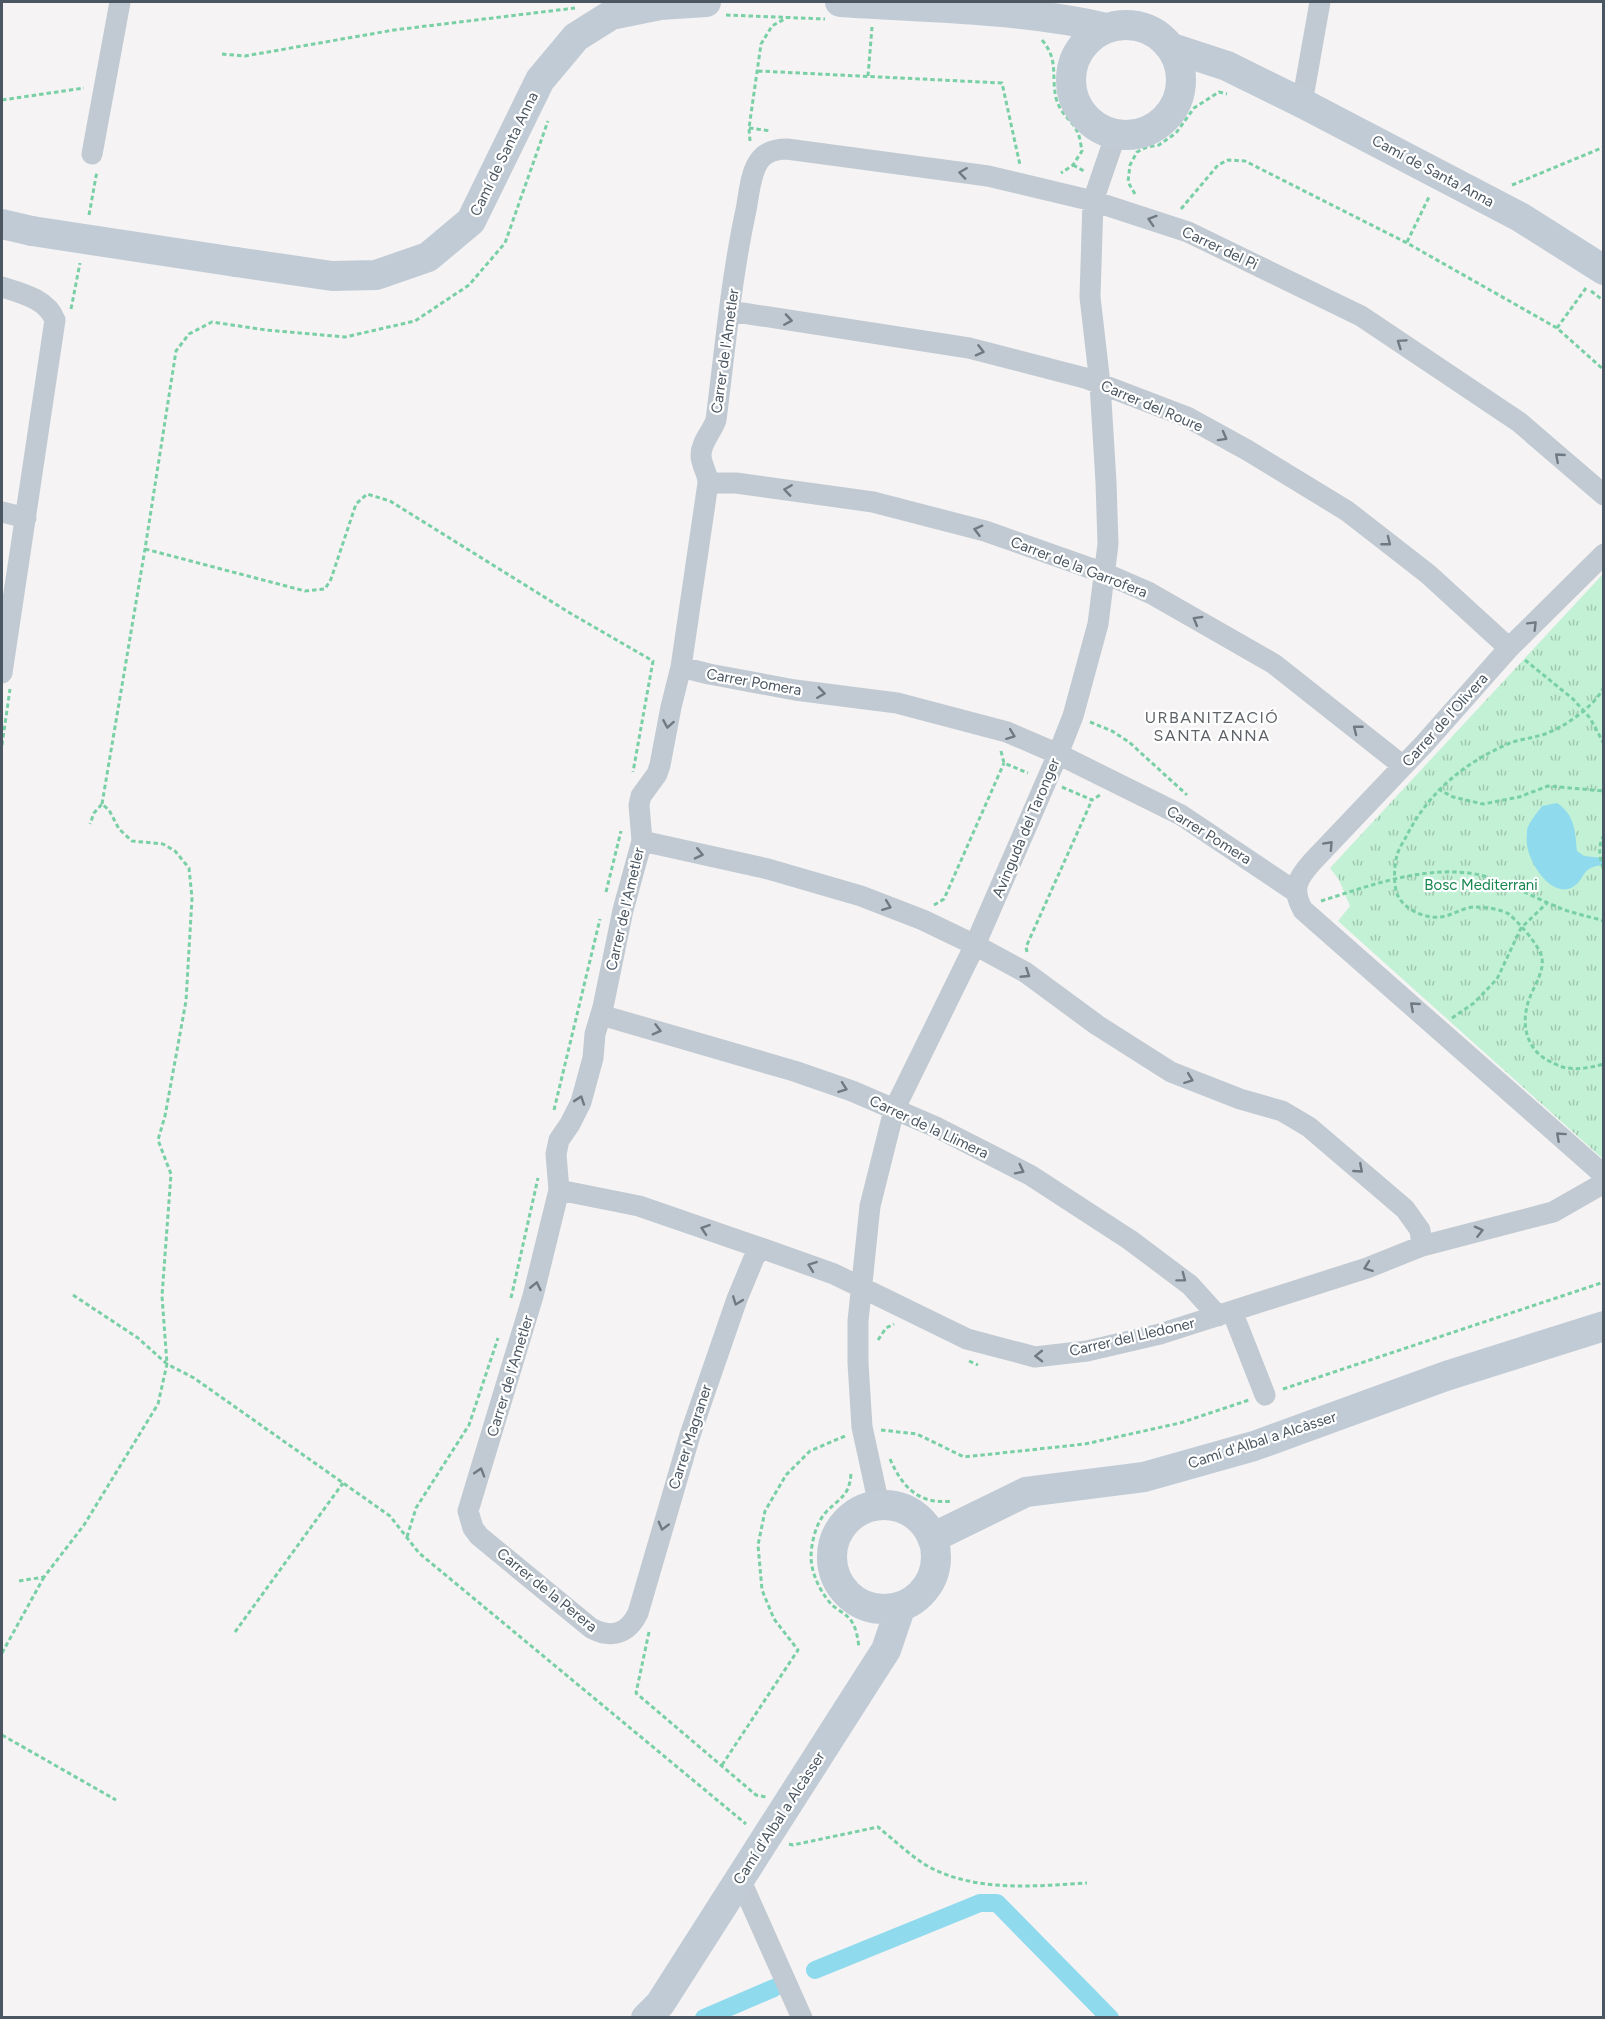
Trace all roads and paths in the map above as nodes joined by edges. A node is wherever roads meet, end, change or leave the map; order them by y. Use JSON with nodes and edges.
{"nodes":[{"id":1,"x":120,"y":2,"type":"edge"},
{"id":2,"x":706,"y":2,"type":"edge"},
{"id":3,"x":1320,"y":2,"type":"edge"},
{"id":4,"x":833,"y":10,"type":"edge"},
{"id":5,"x":1018,"y":14,"type":"junction"},
{"id":6,"x":612,"y":15,"type":"junction"},
{"id":7,"x":873,"y":22,"type":"dead end"},
{"id":8,"x":1107,"y":28,"type":"junction"},
{"id":9,"x":1041,"y":39,"type":"dead end"},
{"id":10,"x":1172,"y":48,"type":"junction"},
{"id":11,"x":222,"y":54,"type":"dead end"},
{"id":12,"x":1072,"y":68,"type":"junction"},
{"id":13,"x":758,"y":71,"type":"junction"},
{"id":14,"x":868,"y":76,"type":"junction"},
{"id":15,"x":104,"y":85,"type":"junction"},
{"id":16,"x":1246,"y":88,"type":"junction"},
{"id":17,"x":2,"y":100,"type":"edge"},
{"id":18,"x":1177,"y":102,"type":"junction"},
{"id":19,"x":1302,"y":103,"type":"junction"},
{"id":20,"x":548,"y":122,"type":"dead end"},
{"id":21,"x":1116,"y":134,"type":"junction"},
{"id":22,"x":1604,"y":147,"type":"edge"},
{"id":23,"x":774,"y":150,"type":"joint"},
{"id":24,"x":750,"y":151,"type":"dead end"},
{"id":25,"x":92,"y":154,"type":"dead end"},
{"id":26,"x":1072,"y":165,"type":"dead end"},
{"id":27,"x":1020,"y":167,"type":"dead end"},
{"id":28,"x":1128,"y":182,"type":"dead end"},
{"id":29,"x":1430,"y":195,"type":"dead end"},
{"id":30,"x":1483,"y":198,"type":"junction"},
{"id":31,"x":1093,"y":201,"type":"junction"},
{"id":32,"x":1178,"y":212,"type":"dead end"},
{"id":33,"x":2,"y":224,"type":"edge"},
{"id":34,"x":1407,"y":243,"type":"junction"},
{"id":35,"x":1595,"y":279,"type":"edge"},
{"id":36,"x":2,"y":287,"type":"edge"},
{"id":37,"x":1604,"y":301,"type":"edge"},
{"id":38,"x":730,"y":311,"type":"junction"},
{"id":39,"x":1557,"y":328,"type":"junction"},
{"id":40,"x":1604,"y":370,"type":"edge"},
{"id":41,"x":1100,"y":384,"type":"junction"},
{"id":42,"x":708,"y":483,"type":"junction"},
{"id":43,"x":1604,"y":495,"type":"edge"},
{"id":44,"x":2,"y":512,"type":"edge"},
{"id":45,"x":26,"y":518,"type":"junction"},
{"id":46,"x":145,"y":549,"type":"junction"},
{"id":47,"x":1604,"y":554,"type":"edge"},
{"id":48,"x":1104,"y":573,"type":"junction"},
{"id":49,"x":1515,"y":653,"type":"junction"},
{"id":50,"x":681,"y":667,"type":"junction"},
{"id":51,"x":2,"y":673,"type":"edge"},
{"id":52,"x":1604,"y":687,"type":"edge"},
{"id":53,"x":1584,"y":711,"type":"junction"},
{"id":54,"x":1089,"y":722,"type":"dead end"},
{"id":55,"x":1604,"y":744,"type":"edge"},
{"id":56,"x":999,"y":745,"type":"dead end"},
{"id":57,"x":1058,"y":754,"type":"junction"},
{"id":58,"x":1004,"y":763,"type":"junction"},
{"id":59,"x":1403,"y":766,"type":"junction"},
{"id":60,"x":632,"y":777,"type":"dead end"},
{"id":61,"x":1046,"y":781,"type":"junction"},
{"id":62,"x":1438,"y":789,"type":"junction"},
{"id":63,"x":1106,"y":791,"type":"dead end"},
{"id":64,"x":1604,"y":791,"type":"edge"},
{"id":65,"x":1190,"y":797,"type":"dead end"},
{"id":66,"x":1092,"y":800,"type":"junction"},
{"id":67,"x":102,"y":804,"type":"junction"},
{"id":68,"x":623,"y":821,"type":"dead end"},
{"id":69,"x":90,"y":824,"type":"dead end"},
{"id":70,"x":1604,"y":835,"type":"edge"},
{"id":71,"x":642,"y":842,"type":"junction"},
{"id":72,"x":1603,"y":870,"type":"edge"},
{"id":73,"x":1395,"y":878,"type":"junction"},
{"id":74,"x":1305,"y":897,"type":"junction"},
{"id":75,"x":603,"y":903,"type":"dead end"},
{"id":76,"x":1547,"y":903,"type":"junction"},
{"id":77,"x":928,"y":908,"type":"dead end"},
{"id":78,"x":601,"y":914,"type":"dead end"},
{"id":79,"x":1604,"y":921,"type":"edge"},
{"id":80,"x":1521,"y":928,"type":"junction"},
{"id":81,"x":975,"y":945,"type":"junction"},
{"id":82,"x":1028,"y":955,"type":"dead end"},
{"id":83,"x":601,"y":1015,"type":"junction"},
{"id":84,"x":1446,"y":1022,"type":"dead end"},
{"id":85,"x":1604,"y":1064,"type":"edge"},
{"id":86,"x":894,"y":1110,"type":"junction"},
{"id":87,"x":553,"y":1111,"type":"dead end"},
{"id":88,"x":540,"y":1170,"type":"dead end"},
{"id":89,"x":1604,"y":1174,"type":"edge"},
{"id":90,"x":1604,"y":1182,"type":"edge"},
{"id":91,"x":559,"y":1190,"type":"junction"},
{"id":92,"x":1422,"y":1246,"type":"junction"},
{"id":93,"x":761,"y":1248,"type":"junction"},
{"id":94,"x":1604,"y":1282,"type":"edge"},
{"id":95,"x":861,"y":1289,"type":"junction"},
{"id":96,"x":73,"y":1295,"type":"dead end"},
{"id":97,"x":510,"y":1298,"type":"dead end"},
{"id":98,"x":1225,"y":1313,"type":"junction"},
{"id":99,"x":896,"y":1324,"type":"dead end"},
{"id":100,"x":1599,"y":1326,"type":"edge"},
{"id":101,"x":501,"y":1330,"type":"dead end"},
{"id":102,"x":877,"y":1340,"type":"dead end"},
{"id":103,"x":960,"y":1356,"type":"dead end"},
{"id":104,"x":167,"y":1364,"type":"junction"},
{"id":105,"x":978,"y":1365,"type":"dead end"},
{"id":106,"x":1264,"y":1395,"type":"junction"},
{"id":107,"x":873,"y":1431,"type":"junction"},
{"id":108,"x":885,"y":1439,"type":"dead end"},
{"id":109,"x":890,"y":1458,"type":"dead end"},
{"id":110,"x":852,"y":1466,"type":"dead end"},
{"id":111,"x":343,"y":1483,"type":"junction"},
{"id":112,"x":959,"y":1499,"type":"dead end"},
{"id":113,"x":879,"y":1505,"type":"junction"},
{"id":114,"x":473,"y":1528,"type":"joint"},
{"id":115,"x":406,"y":1537,"type":"junction"},
{"id":116,"x":932,"y":1538,"type":"junction"},
{"id":117,"x":44,"y":1577,"type":"junction"},
{"id":118,"x":19,"y":1581,"type":"dead end"},
{"id":119,"x":863,"y":1605,"type":"junction"},
{"id":120,"x":900,"y":1606,"type":"junction"},
{"id":121,"x":633,"y":1621,"type":"junction"},
{"id":122,"x":235,"y":1632,"type":"dead end"},
{"id":123,"x":859,"y":1649,"type":"dead end"},
{"id":124,"x":2,"y":1653,"type":"edge"},
{"id":125,"x":868,"y":1678,"type":"junction"},
{"id":126,"x":2,"y":1735,"type":"edge"},
{"id":127,"x":722,"y":1765,"type":"junction"},
{"id":128,"x":766,"y":1797,"type":"dead end"},
{"id":129,"x":116,"y":1800,"type":"dead end"},
{"id":130,"x":765,"y":1840,"type":"junction"},
{"id":131,"x":740,"y":1879,"type":"junction"},
{"id":132,"x":1087,"y":1883,"type":"dead end"},
{"id":133,"x":646,"y":2018,"type":"edge"},
{"id":134,"x":802,"y":2018,"type":"edge"}],
"edges":[{"from":1,"to":15,"type":"street"},
{"from":2,"to":6,"type":"street","name":"Camí de Santa Anna"},
{"from":3,"to":19,"type":"street"},
{"from":4,"to":5,"type":"street"},
{"from":4,"to":13,"type":"path"},
{"from":5,"to":8,"type":"street"},
{"from":5,"to":12,"type":"street"},
{"from":6,"to":11,"type":"path"},
{"from":6,"to":33,"type":"street","name":"Camí de Santa Anna","bridge":true},
{"from":7,"to":14,"type":"path"},
{"from":8,"to":10,"type":"street"},
{"from":8,"to":12,"type":"street"},
{"from":9,"to":26,"type":"path"},
{"from":10,"to":16,"type":"street","name":"Camí de Santa Anna"},
{"from":10,"to":18,"type":"street"},
{"from":12,"to":21,"type":"street"},
{"from":13,"to":14,"type":"path"},
{"from":13,"to":24,"type":"path"},
{"from":14,"to":27,"type":"path"},
{"from":15,"to":17,"type":"path"},
{"from":15,"to":25,"type":"street"},
{"from":16,"to":18,"type":"street","name":"Camí de Santa Anna"},
{"from":16,"to":19,"type":"street","name":"Camí de Santa Anna"},
{"from":16,"to":28,"type":"path"},
{"from":18,"to":21,"type":"street"},
{"from":19,"to":30,"type":"street","name":"Camí de Santa Anna"},
{"from":20,"to":46,"type":"path"},
{"from":21,"to":31,"type":"street","name":"Avinguda del Taronger"},
{"from":22,"to":30,"type":"path"},
{"from":31,"to":23,"type":"street","name":"Carrer del Pi","one_way":true},
{"from":23,"to":38,"type":"street","name":"Carrer de l'Ametler"},
{"from":29,"to":34,"type":"path"},
{"from":30,"to":35,"type":"street","name":"Camí de Santa Anna"},
{"from":31,"to":41,"type":"street","name":"Avinguda del Taronger"},
{"from":43,"to":31,"type":"street","name":"Carrer del Pi","one_way":true},
{"from":32,"to":34,"type":"path"},
{"from":34,"to":39,"type":"path"},
{"from":35,"to":37,"type":"path"},
{"from":35,"to":39,"type":"path"},
{"from":36,"to":45,"type":"street"},
{"from":38,"to":41,"type":"street","name":"Carrer del Roure","one_way":true},
{"from":38,"to":42,"type":"street","name":"Carrer de l'Ametler"},
{"from":39,"to":40,"type":"path"},
{"from":41,"to":48,"type":"street","name":"Avinguda del Taronger"},
{"from":41,"to":49,"type":"street","name":"Carrer del Roure","one_way":true},
{"from":48,"to":42,"type":"street","name":"Carrer de la Garrofera","one_way":true},
{"from":42,"to":50,"type":"street","name":"Carrer de l'Ametler"},
{"from":44,"to":45,"type":"street"},
{"from":45,"to":51,"type":"street"},
{"from":46,"to":60,"type":"path"},
{"from":46,"to":67,"type":"path"},
{"from":49,"to":47,"type":"street","name":"Carrer de l'Olivera","one_way":true},
{"from":48,"to":57,"type":"street","name":"Avinguda del Taronger"},
{"from":59,"to":48,"type":"street","name":"Carrer de la Garrofera","one_way":true},
{"from":49,"to":53,"type":"path"},
{"from":49,"to":59,"type":"street","name":"Carrer de l'Olivera"},
{"from":50,"to":57,"type":"street","name":"Carrer Pomera","one_way":true},
{"from":50,"to":71,"type":"street","name":"Carrer de l'Ametler","one_way":true},
{"from":52,"to":53,"type":"path"},
{"from":53,"to":55,"type":"path"},
{"from":53,"to":62,"type":"path"},
{"from":54,"to":65,"type":"path"},
{"from":56,"to":58,"type":"path"},
{"from":57,"to":61,"type":"street","name":"Avinguda del Taronger"},
{"from":57,"to":74,"type":"street","name":"Carrer Pomera"},
{"from":58,"to":61,"type":"path"},
{"from":58,"to":77,"type":"path"},
{"from":74,"to":59,"type":"street","name":"Carrer de l'Olivera","one_way":true},
{"from":61,"to":66,"type":"path"},
{"from":61,"to":81,"type":"street","name":"Avinguda del Taronger"},
{"from":62,"to":64,"type":"path"},
{"from":62,"to":73,"type":"path"},
{"from":63,"to":66,"type":"path"},
{"from":66,"to":82,"type":"path"},
{"from":67,"to":69,"type":"path"},
{"from":67,"to":104,"type":"path"},
{"from":68,"to":75,"type":"path"},
{"from":70,"to":72,"type":"path"},
{"from":71,"to":81,"type":"street","one_way":true},
{"from":71,"to":83,"type":"street","name":"Carrer de l'Ametler"},
{"from":73,"to":74,"type":"path"},
{"from":73,"to":76,"type":"path"},
{"from":73,"to":80,"type":"path"},
{"from":89,"to":74,"type":"street","name":"Carrer Pomera","one_way":true},
{"from":76,"to":79,"type":"path"},
{"from":76,"to":80,"type":"path"},
{"from":78,"to":87,"type":"path"},
{"from":80,"to":84,"type":"path"},
{"from":80,"to":85,"type":"path"},
{"from":81,"to":86,"type":"street","name":"Avinguda del Taronger"},
{"from":81,"to":92,"type":"street","one_way":true},
{"from":83,"to":86,"type":"street","name":"Carrer de la Llimera","one_way":true},
{"from":91,"to":83,"type":"street","name":"Carrer de l'Ametler","one_way":true},
{"from":86,"to":95,"type":"street","name":"Avinguda del Taronger"},
{"from":86,"to":98,"type":"street","name":"Carrer de la Llimera","one_way":true},
{"from":88,"to":97,"type":"path"},
{"from":92,"to":90,"type":"street","name":"Carrer del Lledoner","one_way":true},
{"from":93,"to":91,"type":"street","name":"Carrer del Lledoner","one_way":true},
{"from":114,"to":91,"type":"street","name":"Carrer de l'Ametler","one_way":true},
{"from":92,"to":98,"type":"street","name":"Carrer del Lledoner","one_way":true},
{"from":95,"to":93,"type":"street","name":"Carrer del Lledoner","one_way":true},
{"from":93,"to":121,"type":"street","name":"Carrer Magraner","one_way":true},
{"from":94,"to":106,"type":"path"},
{"from":98,"to":95,"type":"street","name":"Carrer del Lledoner","one_way":true},
{"from":95,"to":107,"type":"street","name":"Avinguda del Taronger"},
{"from":96,"to":104,"type":"path"},
{"from":98,"to":106,"type":"street"},
{"from":99,"to":102,"type":"path"},
{"from":100,"to":116,"type":"street","name":"Camí d'Albal a Alcàsser"},
{"from":101,"to":115,"type":"path"},
{"from":103,"to":105,"type":"path"},
{"from":104,"to":111,"type":"path"},
{"from":104,"to":117,"type":"path"},
{"from":106,"to":107,"type":"path"},
{"from":107,"to":108,"type":"path"},
{"from":107,"to":113,"type":"street","name":"Avinguda del Taronger"},
{"from":107,"to":127,"type":"path"},
{"from":109,"to":112,"type":"path"},
{"from":110,"to":123,"type":"path"},
{"from":111,"to":115,"type":"path"},
{"from":111,"to":122,"type":"path"},
{"from":113,"to":116,"type":"street"},
{"from":113,"to":119,"type":"street"},
{"from":114,"to":121,"type":"street","name":"Carrer de la Perera"},
{"from":115,"to":130,"type":"path"},
{"from":116,"to":120,"type":"street"},
{"from":117,"to":118,"type":"path"},
{"from":117,"to":124,"type":"path"},
{"from":119,"to":120,"type":"street"},
{"from":119,"to":125,"type":"street","name":"Camí d'Albal a Alcàsser"},
{"from":120,"to":125,"type":"street"},
{"from":121,"to":127,"type":"path"},
{"from":125,"to":130,"type":"street","name":"Camí d'Albal a Alcàsser"},
{"from":126,"to":129,"type":"path"},
{"from":127,"to":128,"type":"path"},
{"from":130,"to":131,"type":"street","name":"Camí d'Albal a Alcàsser"},
{"from":130,"to":132,"type":"path"},
{"from":131,"to":133,"type":"street","name":"Camí d'Albal a Alcàsser"},
{"from":131,"to":134,"type":"street"}]}
